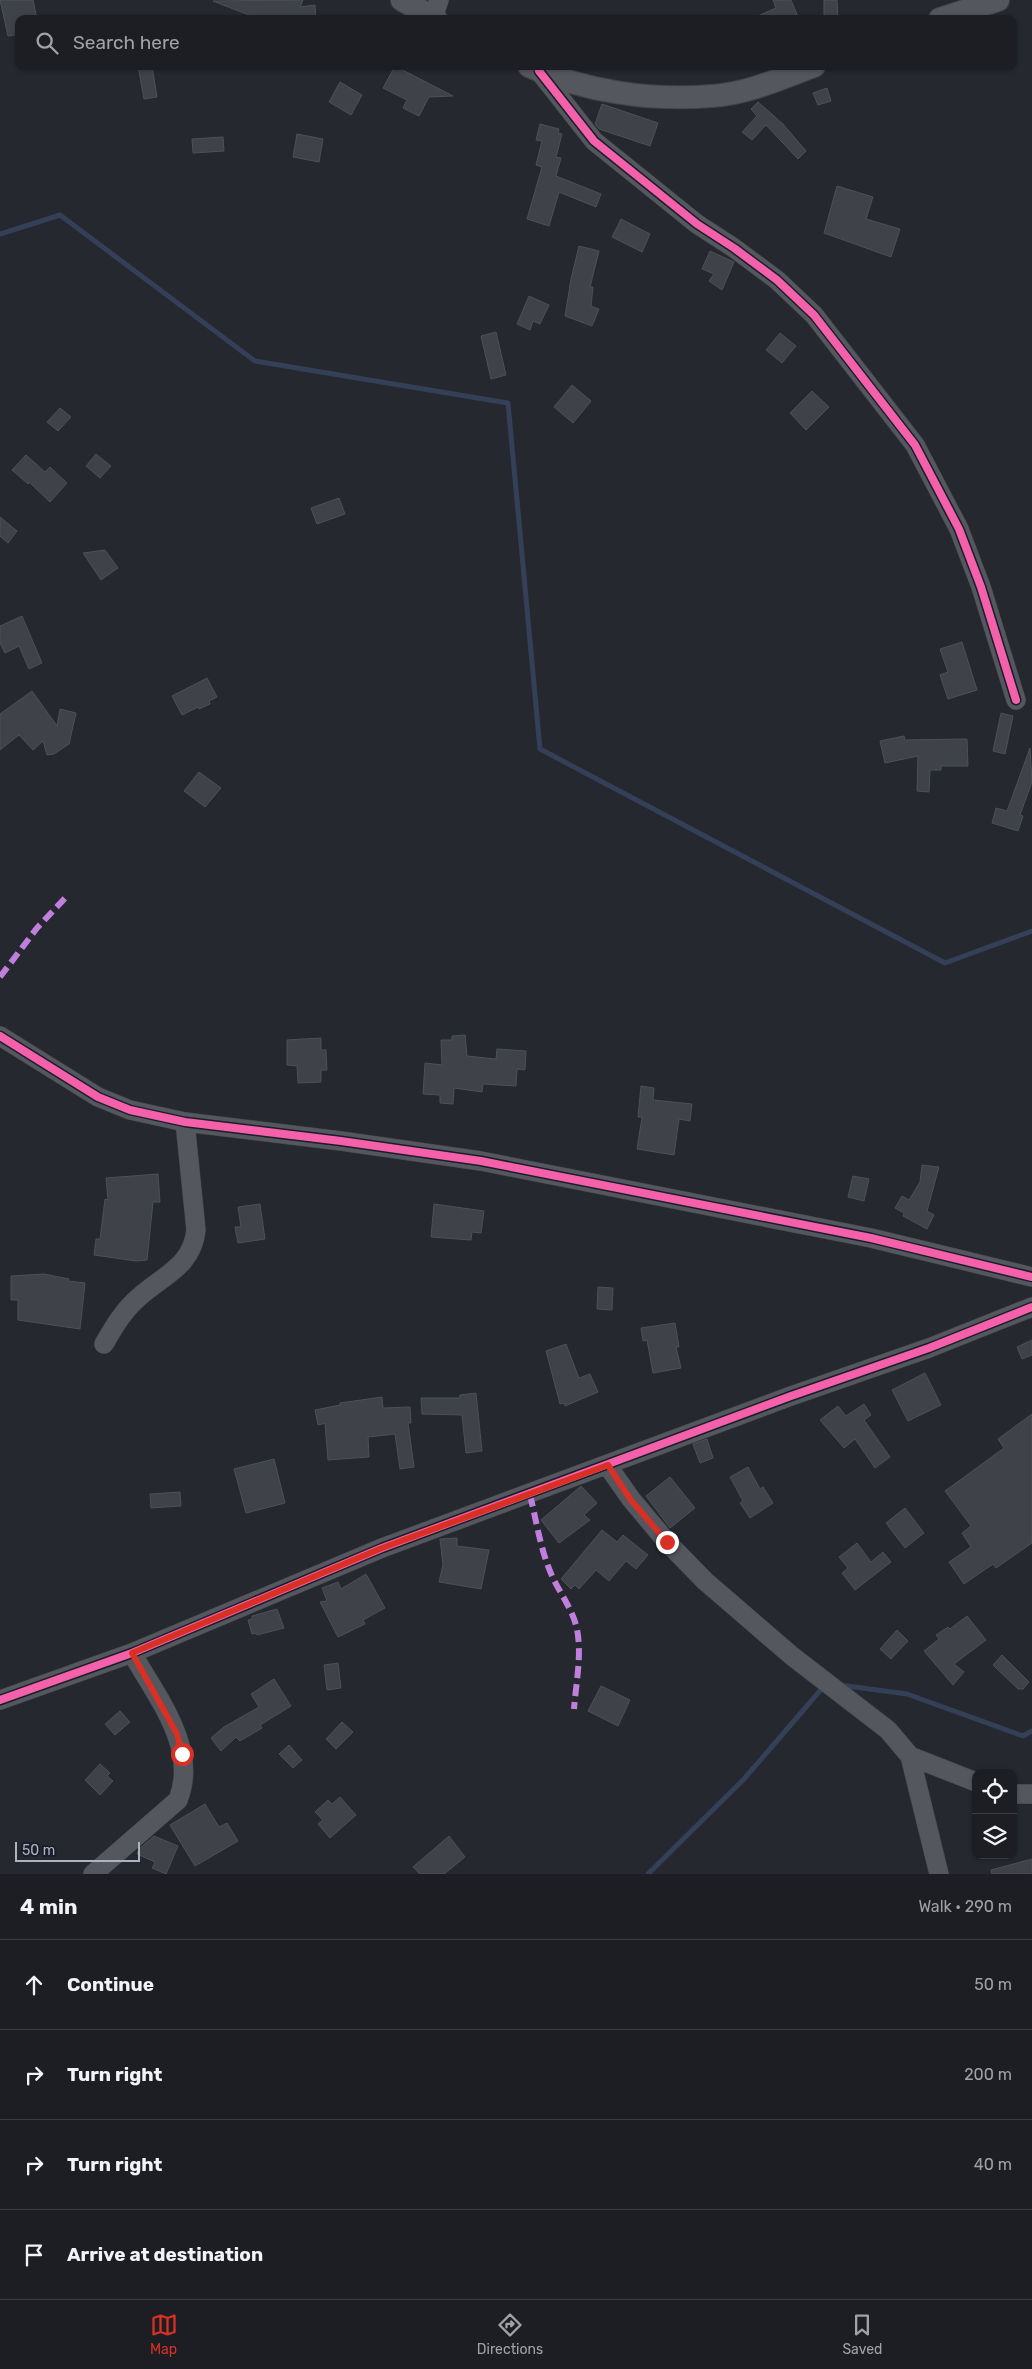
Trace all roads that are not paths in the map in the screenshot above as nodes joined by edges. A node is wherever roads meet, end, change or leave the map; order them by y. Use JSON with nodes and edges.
{"nodes":[{"id":1,"x":402,"y":0,"type":"edge"},
{"id":2,"x":998,"y":0,"type":"edge"},
{"id":3,"x":436,"y":12,"type":"edge"},
{"id":4,"x":952,"y":15,"type":"edge"},
{"id":5,"x":536,"y":70,"type":"edge"},
{"id":6,"x":540,"y":70,"type":"edge"},
{"id":7,"x":803,"y":70,"type":"edge"},
{"id":8,"x":1016,"y":700,"type":"dead end"},
{"id":9,"x":0,"y":1036,"type":"edge"},
{"id":10,"x":185,"y":1122,"type":"junction"},
{"id":11,"x":1032,"y":1277,"type":"edge"},
{"id":12,"x":1032,"y":1307,"type":"edge"},
{"id":13,"x":104,"y":1344,"type":"dead end"},
{"id":14,"x":608,"y":1465,"type":"junction"},
{"id":15,"x":132,"y":1653,"type":"junction"},
{"id":16,"x":0,"y":1700,"type":"edge"},
{"id":17,"x":910,"y":1756,"type":"junction"},
{"id":18,"x":972,"y":1780,"type":"edge"},
{"id":19,"x":1017,"y":1794,"type":"edge"},
{"id":20,"x":1032,"y":1794,"type":"edge"},
{"id":21,"x":93,"y":1874,"type":"edge"},
{"id":22,"x":939,"y":1874,"type":"edge"}],
"edges":[{"from":1,"to":3,"type":"street"},
{"from":2,"to":4,"type":"street"},
{"from":5,"to":8,"type":"street"},
{"from":6,"to":7,"type":"street"},
{"from":9,"to":10,"type":"street"},
{"from":10,"to":11,"type":"street"},
{"from":10,"to":13,"type":"street"},
{"from":12,"to":14,"type":"street"},
{"from":14,"to":15,"type":"street"},
{"from":14,"to":17,"type":"street"},
{"from":15,"to":16,"type":"street"},
{"from":15,"to":21,"type":"street"},
{"from":17,"to":18,"type":"street"},
{"from":17,"to":22,"type":"street"},
{"from":19,"to":20,"type":"street"}]}
